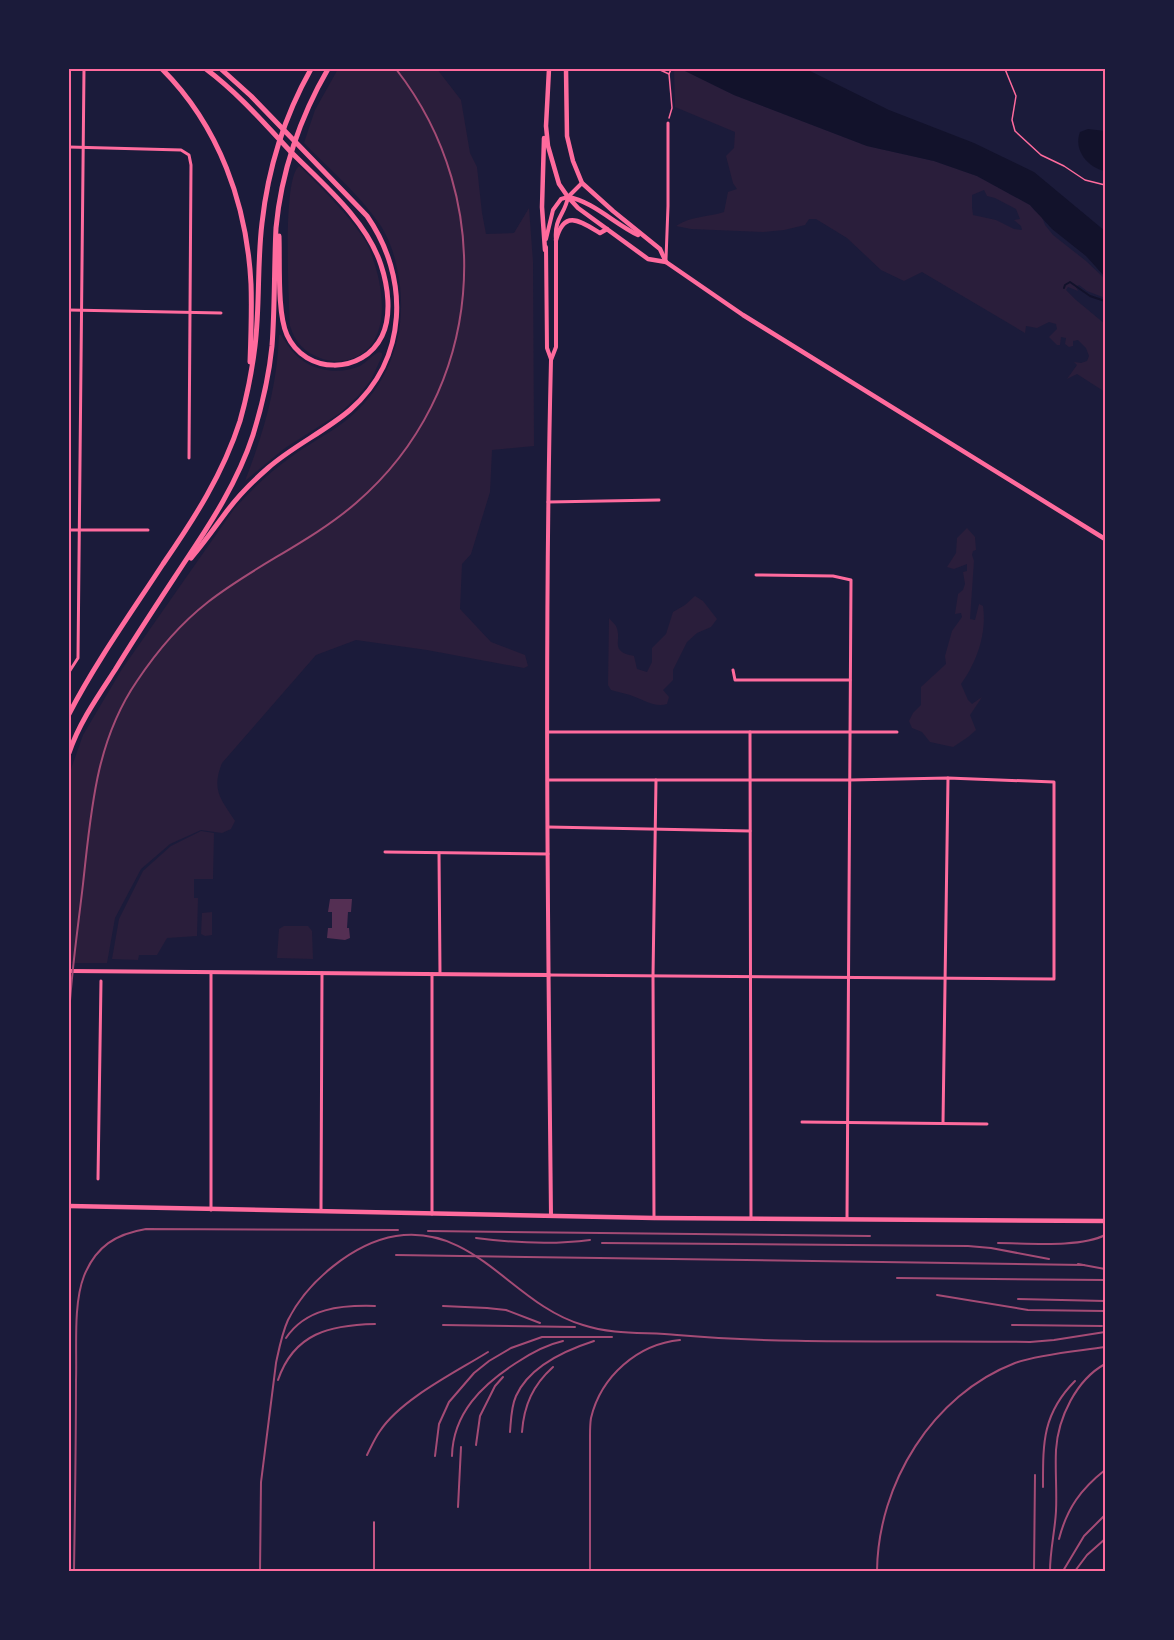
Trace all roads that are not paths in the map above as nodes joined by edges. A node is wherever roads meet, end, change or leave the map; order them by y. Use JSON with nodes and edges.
{"nodes":[{"id":1,"x":84,"y":69,"type":"edge"},
{"id":2,"x":162,"y":69,"type":"edge"},
{"id":3,"x":206,"y":69,"type":"edge"},
{"id":4,"x":221,"y":69,"type":"edge"},
{"id":5,"x":311,"y":69,"type":"edge"},
{"id":6,"x":328,"y":69,"type":"edge"},
{"id":7,"x":549,"y":69,"type":"edge"},
{"id":8,"x":566,"y":69,"type":"edge"},
{"id":9,"x":668,"y":123,"type":"road end"},
{"id":10,"x":546,"y":126,"type":"junction"},
{"id":11,"x":69,"y":147,"type":"edge"},
{"id":12,"x":82,"y":147,"type":"junction"},
{"id":13,"x":582,"y":183,"type":"junction"},
{"id":14,"x":568,"y":197,"type":"junction"},
{"id":15,"x":279,"y":210,"type":"junction"},
{"id":16,"x":607,"y":229,"type":"junction"},
{"id":17,"x":646,"y":238,"type":"junction"},
{"id":18,"x":556,"y":240,"type":"junction"},
{"id":19,"x":545,"y":250,"type":"junction"},
{"id":20,"x":666,"y":262,"type":"junction"},
{"id":21,"x":69,"y":310,"type":"edge"},
{"id":22,"x":80,"y":310,"type":"junction"},
{"id":23,"x":190,"y":312,"type":"junction"},
{"id":24,"x":221,"y":313,"type":"dead end"},
{"id":25,"x":551,"y":360,"type":"junction"},
{"id":26,"x":249,"y":384,"type":"junction"},
{"id":27,"x":189,"y":458,"type":"dead end"},
{"id":28,"x":659,"y":500,"type":"dead end"},
{"id":29,"x":548,"y":502,"type":"junction"},
{"id":30,"x":69,"y":530,"type":"edge"},
{"id":31,"x":78,"y":530,"type":"junction"},
{"id":32,"x":148,"y":530,"type":"dead end"},
{"id":33,"x":1105,"y":539,"type":"edge"},
{"id":34,"x":178,"y":573,"type":"junction"},
{"id":35,"x":756,"y":575,"type":"dead end"},
{"id":36,"x":733,"y":670,"type":"dead end"},
{"id":37,"x":69,"y":672,"type":"edge"},
{"id":38,"x":850,"y":680,"type":"junction"},
{"id":39,"x":69,"y":714,"type":"edge"},
{"id":40,"x":548,"y":732,"type":"junction"},
{"id":41,"x":750,"y":732,"type":"junction"},
{"id":42,"x":850,"y":732,"type":"junction"},
{"id":43,"x":897,"y":732,"type":"dead end"},
{"id":44,"x":69,"y":753,"type":"edge"},
{"id":45,"x":948,"y":778,"type":"junction"},
{"id":46,"x":548,"y":780,"type":"junction"},
{"id":47,"x":656,"y":780,"type":"junction"},
{"id":48,"x":750,"y":780,"type":"junction"},
{"id":49,"x":850,"y":780,"type":"junction"},
{"id":50,"x":548,"y":827,"type":"junction"},
{"id":51,"x":655,"y":829,"type":"junction"},
{"id":52,"x":750,"y":831,"type":"junction"},
{"id":53,"x":385,"y":852,"type":"dead end"},
{"id":54,"x":439,"y":853,"type":"junction"},
{"id":55,"x":549,"y":854,"type":"junction"},
{"id":56,"x":69,"y":971,"type":"edge"},
{"id":57,"x":211,"y":973,"type":"junction"},
{"id":58,"x":322,"y":973,"type":"junction"},
{"id":59,"x":432,"y":974,"type":"junction"},
{"id":60,"x":440,"y":974,"type":"junction"},
{"id":61,"x":549,"y":975,"type":"junction"},
{"id":62,"x":653,"y":976,"type":"junction"},
{"id":63,"x":751,"y":976,"type":"junction"},
{"id":64,"x":848,"y":977,"type":"junction"},
{"id":65,"x":945,"y":978,"type":"junction"},
{"id":66,"x":101,"y":981,"type":"dead end"},
{"id":67,"x":802,"y":1122,"type":"dead end"},
{"id":68,"x":847,"y":1122,"type":"junction"},
{"id":69,"x":942,"y":1123,"type":"junction"},
{"id":70,"x":987,"y":1124,"type":"dead end"},
{"id":71,"x":98,"y":1179,"type":"dead end"},
{"id":72,"x":69,"y":1206,"type":"edge"},
{"id":73,"x":211,"y":1210,"type":"junction"},
{"id":74,"x":321,"y":1212,"type":"junction"},
{"id":75,"x":432,"y":1214,"type":"junction"},
{"id":76,"x":551,"y":1216,"type":"junction"},
{"id":77,"x":654,"y":1218,"type":"junction"},
{"id":78,"x":751,"y":1219,"type":"junction"},
{"id":79,"x":847,"y":1220,"type":"junction"},
{"id":80,"x":1105,"y":1221,"type":"edge"},
{"id":81,"x":374,"y":1522,"type":"dead end"},
{"id":82,"x":374,"y":1571,"type":"edge"}],
"edges":[{"from":1,"to":12,"type":"street"},
{"from":2,"to":26,"type":"highway"},
{"from":3,"to":15,"type":"highway"},
{"from":4,"to":34,"type":"highway"},
{"from":5,"to":26,"type":"highway"},
{"from":6,"to":15,"type":"highway"},
{"from":7,"to":10,"type":"main road"},
{"from":8,"to":13,"type":"main road"},
{"from":9,"to":20,"type":"street"},
{"from":10,"to":14,"type":"main road"},
{"from":10,"to":19,"type":"main road"},
{"from":11,"to":12,"type":"street"},
{"from":12,"to":22,"type":"street"},
{"from":12,"to":23,"type":"street"},
{"from":13,"to":14,"type":"street"},
{"from":13,"to":17,"type":"main road"},
{"from":14,"to":16,"type":"main road"},
{"from":14,"to":17,"type":"main road"},
{"from":14,"to":18,"type":"street"},
{"from":14,"to":19,"type":"street"},
{"from":15,"to":34,"type":"highway"},
{"from":16,"to":18,"type":"main road"},
{"from":16,"to":20,"type":"main road"},
{"from":17,"to":20,"type":"main road"},
{"from":18,"to":25,"type":"street"},
{"from":19,"to":25,"type":"street"},
{"from":20,"to":33,"type":"main road"},
{"from":21,"to":22,"type":"street"},
{"from":22,"to":23,"type":"street"},
{"from":22,"to":31,"type":"street"},
{"from":23,"to":24,"type":"street"},
{"from":23,"to":27,"type":"street"},
{"from":25,"to":29,"type":"street"},
{"from":26,"to":39,"type":"highway"},
{"from":28,"to":29,"type":"street"},
{"from":29,"to":40,"type":"street"},
{"from":30,"to":31,"type":"street"},
{"from":31,"to":32,"type":"street"},
{"from":31,"to":37,"type":"street"},
{"from":34,"to":44,"type":"highway"},
{"from":35,"to":38,"type":"street"},
{"from":36,"to":38,"type":"street"},
{"from":38,"to":42,"type":"street"},
{"from":40,"to":41,"type":"street"},
{"from":40,"to":46,"type":"street"},
{"from":41,"to":42,"type":"street"},
{"from":41,"to":48,"type":"street"},
{"from":42,"to":43,"type":"street"},
{"from":42,"to":49,"type":"street"},
{"from":45,"to":49,"type":"street"},
{"from":45,"to":65,"type":"street"},
{"from":45,"to":65,"type":"street"},
{"from":46,"to":47,"type":"street"},
{"from":46,"to":50,"type":"street"},
{"from":47,"to":48,"type":"street"},
{"from":47,"to":51,"type":"street"},
{"from":48,"to":49,"type":"street"},
{"from":48,"to":52,"type":"street"},
{"from":49,"to":64,"type":"street"},
{"from":50,"to":51,"type":"street"},
{"from":50,"to":55,"type":"street"},
{"from":51,"to":52,"type":"street"},
{"from":51,"to":62,"type":"street"},
{"from":52,"to":63,"type":"street"},
{"from":53,"to":54,"type":"street"},
{"from":54,"to":55,"type":"street"},
{"from":54,"to":60,"type":"street"},
{"from":55,"to":61,"type":"street"},
{"from":56,"to":57,"type":"street"},
{"from":57,"to":58,"type":"street"},
{"from":57,"to":73,"type":"street"},
{"from":58,"to":59,"type":"street"},
{"from":58,"to":74,"type":"street"},
{"from":59,"to":60,"type":"street"},
{"from":59,"to":75,"type":"street"},
{"from":60,"to":61,"type":"street"},
{"from":61,"to":62,"type":"street"},
{"from":61,"to":76,"type":"street"},
{"from":62,"to":63,"type":"street"},
{"from":62,"to":77,"type":"street"},
{"from":63,"to":64,"type":"street"},
{"from":63,"to":78,"type":"street"},
{"from":64,"to":65,"type":"street"},
{"from":64,"to":68,"type":"street"},
{"from":65,"to":69,"type":"street"},
{"from":66,"to":71,"type":"street"},
{"from":67,"to":68,"type":"street"},
{"from":68,"to":69,"type":"street"},
{"from":68,"to":79,"type":"street"},
{"from":69,"to":70,"type":"street"},
{"from":72,"to":73,"type":"main road"},
{"from":73,"to":74,"type":"main road"},
{"from":74,"to":75,"type":"main road"},
{"from":75,"to":76,"type":"main road"},
{"from":76,"to":77,"type":"main road"},
{"from":77,"to":78,"type":"main road"},
{"from":78,"to":79,"type":"main road"},
{"from":79,"to":80,"type":"main road"},
{"from":81,"to":82,"type":"lane"}]}
